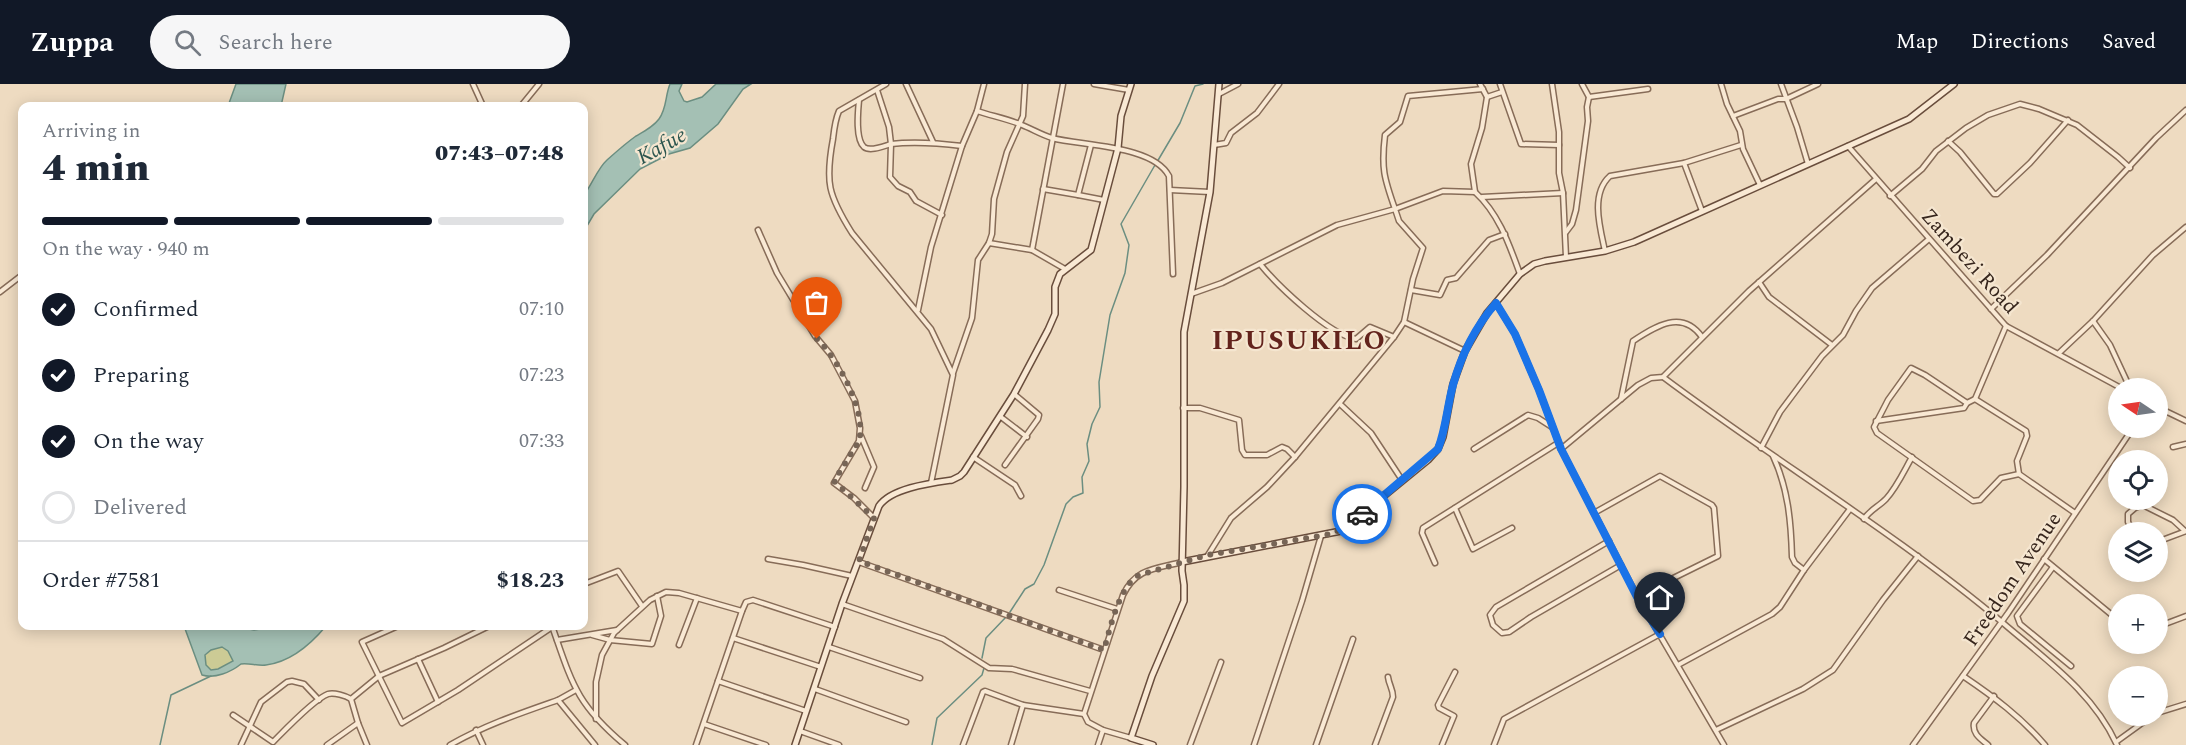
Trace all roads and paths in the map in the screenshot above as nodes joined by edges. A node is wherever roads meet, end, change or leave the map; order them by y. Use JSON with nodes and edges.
{"nodes":[{"id":1,"x":473,"y":84,"type":"edge"},
{"id":2,"x":539,"y":84,"type":"edge"},
{"id":3,"x":886,"y":84,"type":"edge"},
{"id":4,"x":906,"y":84,"type":"edge"},
{"id":5,"x":984,"y":84,"type":"edge"},
{"id":6,"x":1025,"y":84,"type":"edge"},
{"id":7,"x":1063,"y":84,"type":"edge"},
{"id":8,"x":1094,"y":84,"type":"edge"},
{"id":9,"x":1219,"y":84,"type":"edge"},
{"id":10,"x":1238,"y":84,"type":"edge"},
{"id":11,"x":1279,"y":84,"type":"edge"},
{"id":12,"x":1480,"y":84,"type":"edge"},
{"id":13,"x":1500,"y":84,"type":"edge"},
{"id":14,"x":1552,"y":84,"type":"edge"},
{"id":15,"x":1582,"y":84,"type":"edge"},
{"id":16,"x":1589,"y":84,"type":"edge"},
{"id":17,"x":1721,"y":84,"type":"edge"},
{"id":18,"x":1781,"y":84,"type":"edge"},
{"id":19,"x":1818,"y":84,"type":"edge"},
{"id":20,"x":1954,"y":84,"type":"edge"},
{"id":21,"x":1130,"y":87,"type":"edge"},
{"id":22,"x":1483,"y":89,"type":"junction"},
{"id":23,"x":1648,"y":89,"type":"dead end"},
{"id":24,"x":877,"y":90,"type":"junction"},
{"id":25,"x":1587,"y":90,"type":"junction"},
{"id":26,"x":1502,"y":92,"type":"junction"},
{"id":27,"x":1218,"y":94,"type":"junction"},
{"id":28,"x":1487,"y":97,"type":"junction"},
{"id":29,"x":1589,"y":97,"type":"junction"},
{"id":30,"x":1786,"y":99,"type":"junction"},
{"id":31,"x":859,"y":100,"type":"junction"},
{"id":32,"x":481,"y":102,"type":"edge"},
{"id":33,"x":523,"y":102,"type":"edge"},
{"id":34,"x":2186,"y":110,"type":"edge"},
{"id":35,"x":977,"y":111,"type":"junction"},
{"id":36,"x":1733,"y":116,"type":"junction"},
{"id":37,"x":2068,"y":120,"type":"junction"},
{"id":38,"x":1019,"y":124,"type":"junction"},
{"id":39,"x":1052,"y":138,"type":"junction"},
{"id":40,"x":1948,"y":141,"type":"junction"},
{"id":41,"x":933,"y":142,"type":"junction"},
{"id":42,"x":891,"y":144,"type":"junction"},
{"id":43,"x":1091,"y":145,"type":"junction"},
{"id":44,"x":1214,"y":145,"type":"junction"},
{"id":45,"x":1559,"y":145,"type":"junction"},
{"id":46,"x":1741,"y":145,"type":"junction"},
{"id":47,"x":962,"y":146,"type":"junction"},
{"id":48,"x":1848,"y":146,"type":"junction"},
{"id":49,"x":1119,"y":148,"type":"junction"},
{"id":50,"x":1684,"y":163,"type":"junction"},
{"id":51,"x":1808,"y":164,"type":"junction"},
{"id":52,"x":2130,"y":168,"type":"junction"},
{"id":53,"x":1876,"y":179,"type":"junction"},
{"id":54,"x":1760,"y":185,"type":"junction"},
{"id":55,"x":1043,"y":189,"type":"junction"},
{"id":56,"x":1170,"y":190,"type":"junction"},
{"id":57,"x":1210,"y":192,"type":"junction"},
{"id":58,"x":1474,"y":192,"type":"junction"},
{"id":59,"x":1563,"y":193,"type":"junction"},
{"id":60,"x":1078,"y":195,"type":"junction"},
{"id":61,"x":1890,"y":196,"type":"junction"},
{"id":62,"x":1482,"y":197,"type":"junction"},
{"id":63,"x":1105,"y":200,"type":"junction"},
{"id":64,"x":1395,"y":209,"type":"junction"},
{"id":65,"x":1702,"y":211,"type":"junction"},
{"id":66,"x":942,"y":215,"type":"junction"},
{"id":67,"x":2186,"y":227,"type":"edge"},
{"id":68,"x":758,"y":230,"type":"dead end"},
{"id":69,"x":1566,"y":233,"type":"junction"},
{"id":70,"x":1505,"y":234,"type":"junction"},
{"id":71,"x":1929,"y":239,"type":"junction"},
{"id":72,"x":989,"y":243,"type":"junction"},
{"id":73,"x":1032,"y":250,"type":"junction"},
{"id":74,"x":1605,"y":252,"type":"junction"},
{"id":75,"x":1566,"y":257,"type":"junction"},
{"id":76,"x":1260,"y":264,"type":"junction"},
{"id":77,"x":1065,"y":269,"type":"junction"},
{"id":78,"x":1173,"y":274,"type":"dead end"},
{"id":79,"x":1520,"y":274,"type":"junction"},
{"id":80,"x":18,"y":278,"type":"edge"},
{"id":81,"x":1759,"y":282,"type":"junction"},
{"id":82,"x":1411,"y":290,"type":"junction"},
{"id":83,"x":0,"y":292,"type":"edge"},
{"id":84,"x":1190,"y":294,"type":"junction"},
{"id":85,"x":1496,"y":303,"type":"junction"},
{"id":86,"x":1991,"y":309,"type":"junction"},
{"id":87,"x":917,"y":311,"type":"junction"},
{"id":88,"x":2093,"y":321,"type":"junction"},
{"id":89,"x":1404,"y":322,"type":"junction"},
{"id":90,"x":2006,"y":326,"type":"junction"},
{"id":91,"x":1394,"y":337,"type":"junction"},
{"id":92,"x":1702,"y":337,"type":"junction"},
{"id":93,"x":1832,"y":345,"type":"junction"},
{"id":94,"x":1465,"y":351,"type":"junction"},
{"id":95,"x":2059,"y":354,"type":"junction"},
{"id":96,"x":952,"y":375,"type":"junction"},
{"id":97,"x":1663,"y":377,"type":"junction"},
{"id":98,"x":2125,"y":378,"type":"edge"},
{"id":99,"x":2108,"y":381,"type":"edge"},
{"id":100,"x":1014,"y":394,"type":"junction"},
{"id":101,"x":1621,"y":399,"type":"junction"},
{"id":102,"x":1975,"y":399,"type":"junction"},
{"id":103,"x":1967,"y":403,"type":"junction"},
{"id":104,"x":1340,"y":404,"type":"junction"},
{"id":105,"x":1183,"y":408,"type":"junction"},
{"id":106,"x":2168,"y":412,"type":"edge"},
{"id":107,"x":1001,"y":417,"type":"junction"},
{"id":108,"x":1876,"y":421,"type":"junction"},
{"id":109,"x":2186,"y":421,"type":"edge"},
{"id":110,"x":1552,"y":428,"type":"junction"},
{"id":111,"x":861,"y":435,"type":"junction"},
{"id":112,"x":1027,"y":437,"type":"junction"},
{"id":113,"x":2126,"y":438,"type":"edge"},
{"id":114,"x":1558,"y":443,"type":"junction"},
{"id":115,"x":2186,"y":444,"type":"edge"},
{"id":116,"x":2173,"y":447,"type":"dead end"},
{"id":117,"x":1761,"y":448,"type":"junction"},
{"id":118,"x":1474,"y":449,"type":"dead end"},
{"id":119,"x":1561,"y":449,"type":"junction"},
{"id":120,"x":1772,"y":455,"type":"junction"},
{"id":121,"x":973,"y":457,"type":"junction"},
{"id":122,"x":1295,"y":457,"type":"junction"},
{"id":123,"x":1912,"y":457,"type":"junction"},
{"id":124,"x":1005,"y":465,"type":"dead end"},
{"id":125,"x":2019,"y":474,"type":"junction"},
{"id":126,"x":1402,"y":480,"type":"junction"},
{"id":127,"x":931,"y":483,"type":"junction"},
{"id":128,"x":865,"y":488,"type":"dead end"},
{"id":129,"x":1020,"y":496,"type":"dead end"},
{"id":130,"x":1455,"y":508,"type":"junction"},
{"id":131,"x":1850,"y":509,"type":"junction"},
{"id":132,"x":1594,"y":513,"type":"junction"},
{"id":133,"x":2075,"y":513,"type":"junction"},
{"id":134,"x":874,"y":518,"type":"junction"},
{"id":135,"x":1864,"y":519,"type":"junction"},
{"id":136,"x":2128,"y":522,"type":"edge"},
{"id":137,"x":1512,"y":528,"type":"dead end"},
{"id":138,"x":2186,"y":531,"type":"edge"},
{"id":139,"x":1321,"y":536,"type":"junction"},
{"id":140,"x":2168,"y":538,"type":"edge"},
{"id":141,"x":1608,"y":541,"type":"junction"},
{"id":142,"x":1208,"y":555,"type":"junction"},
{"id":143,"x":1918,"y":556,"type":"junction"},
{"id":144,"x":768,"y":559,"type":"dead end"},
{"id":145,"x":2044,"y":559,"type":"junction"},
{"id":146,"x":859,"y":561,"type":"junction"},
{"id":147,"x":1182,"y":561,"type":"junction"},
{"id":148,"x":1435,"y":563,"type":"dead end"},
{"id":149,"x":1622,"y":565,"type":"junction"},
{"id":150,"x":2053,"y":567,"type":"junction"},
{"id":151,"x":1804,"y":570,"type":"junction"},
{"id":152,"x":853,"y":576,"type":"junction"},
{"id":153,"x":588,"y":582,"type":"edge"},
{"id":154,"x":1059,"y":590,"type":"dead end"},
{"id":155,"x":657,"y":596,"type":"junction"},
{"id":156,"x":1637,"y":597,"type":"junction"},
{"id":157,"x":697,"y":598,"type":"junction"},
{"id":158,"x":842,"y":604,"type":"junction"},
{"id":159,"x":642,"y":606,"type":"junction"},
{"id":160,"x":1117,"y":609,"type":"junction"},
{"id":161,"x":742,"y":610,"type":"junction"},
{"id":162,"x":2108,"y":612,"type":"edge"},
{"id":163,"x":2186,"y":616,"type":"edge"},
{"id":164,"x":2002,"y":622,"type":"junction"},
{"id":165,"x":2168,"y":623,"type":"edge"},
{"id":166,"x":835,"y":627,"type":"junction"},
{"id":167,"x":389,"y":630,"type":"edge"},
{"id":168,"x":481,"y":630,"type":"edge"},
{"id":169,"x":546,"y":630,"type":"edge"},
{"id":170,"x":553,"y":630,"type":"edge"},
{"id":171,"x":618,"y":630,"type":"junction"},
{"id":172,"x":1660,"y":634,"type":"junction"},
{"id":173,"x":592,"y":635,"type":"junction"},
{"id":174,"x":610,"y":639,"type":"junction"},
{"id":175,"x":733,"y":639,"type":"junction"},
{"id":176,"x":1353,"y":639,"type":"dead end"},
{"id":177,"x":556,"y":640,"type":"junction"},
{"id":178,"x":679,"y":645,"type":"dead end"},
{"id":179,"x":829,"y":647,"type":"junction"},
{"id":180,"x":1104,"y":650,"type":"junction"},
{"id":181,"x":418,"y":659,"type":"junction"},
{"id":182,"x":1221,"y":662,"type":"dead end"},
{"id":183,"x":1678,"y":665,"type":"junction"},
{"id":184,"x":2071,"y":666,"type":"dead end"},
{"id":185,"x":822,"y":667,"type":"junction"},
{"id":186,"x":1455,"y":672,"type":"dead end"},
{"id":187,"x":379,"y":676,"type":"junction"},
{"id":188,"x":1963,"y":676,"type":"junction"},
{"id":189,"x":1388,"y":677,"type":"dead end"},
{"id":190,"x":920,"y":678,"type":"dead end"},
{"id":191,"x":718,"y":681,"type":"junction"},
{"id":192,"x":815,"y":689,"type":"junction"},
{"id":193,"x":576,"y":690,"type":"junction"},
{"id":194,"x":1090,"y":691,"type":"junction"},
{"id":195,"x":1994,"y":696,"type":"junction"},
{"id":196,"x":351,"y":699,"type":"junction"},
{"id":197,"x":319,"y":700,"type":"junction"},
{"id":198,"x":558,"y":700,"type":"junction"},
{"id":199,"x":438,"y":702,"type":"junction"},
{"id":200,"x":2186,"y":704,"type":"edge"},
{"id":201,"x":1023,"y":705,"type":"junction"},
{"id":202,"x":2168,"y":710,"type":"edge"},
{"id":203,"x":806,"y":711,"type":"junction"},
{"id":204,"x":1084,"y":714,"type":"junction"},
{"id":205,"x":233,"y":715,"type":"dead end"},
{"id":206,"x":596,"y":719,"type":"junction"},
{"id":207,"x":906,"y":722,"type":"dead end"},
{"id":208,"x":358,"y":723,"type":"junction"},
{"id":209,"x":704,"y":724,"type":"junction"},
{"id":210,"x":249,"y":725,"type":"junction"},
{"id":211,"x":2138,"y":726,"type":"edge"},
{"id":212,"x":476,"y":730,"type":"junction"},
{"id":213,"x":1103,"y":730,"type":"junction"},
{"id":214,"x":1716,"y":730,"type":"junction"},
{"id":215,"x":800,"y":731,"type":"junction"},
{"id":216,"x":1131,"y":738,"type":"junction"},
{"id":217,"x":2117,"y":743,"type":"edge"},
{"id":218,"x":273,"y":744,"type":"edge"},
{"id":219,"x":241,"y":745,"type":"edge"},
{"id":220,"x":327,"y":745,"type":"edge"},
{"id":221,"x":367,"y":745,"type":"edge"},
{"id":222,"x":450,"y":745,"type":"edge"},
{"id":223,"x":483,"y":745,"type":"edge"},
{"id":224,"x":595,"y":745,"type":"edge"},
{"id":225,"x":625,"y":745,"type":"edge"},
{"id":226,"x":696,"y":745,"type":"edge"},
{"id":227,"x":766,"y":745,"type":"edge"},
{"id":228,"x":795,"y":745,"type":"edge"},
{"id":229,"x":839,"y":745,"type":"edge"},
{"id":230,"x":963,"y":745,"type":"edge"},
{"id":231,"x":1011,"y":745,"type":"edge"},
{"id":232,"x":1098,"y":745,"type":"edge"},
{"id":233,"x":1153,"y":745,"type":"edge"},
{"id":234,"x":1190,"y":745,"type":"edge"},
{"id":235,"x":1254,"y":745,"type":"edge"},
{"id":236,"x":1316,"y":745,"type":"edge"},
{"id":237,"x":1375,"y":745,"type":"edge"},
{"id":238,"x":1442,"y":745,"type":"edge"},
{"id":239,"x":1494,"y":745,"type":"edge"},
{"id":240,"x":1724,"y":745,"type":"edge"},
{"id":241,"x":1913,"y":745,"type":"edge"},
{"id":242,"x":1988,"y":745,"type":"edge"},
{"id":243,"x":2045,"y":745,"type":"edge"}],
"edges":[{"from":1,"to":32,"type":"street"},
{"from":2,"to":33,"type":"street"},
{"from":3,"to":24,"type":"street"},
{"from":4,"to":41,"type":"street"},
{"from":5,"to":35,"type":"street"},
{"from":6,"to":38,"type":"street"},
{"from":7,"to":39,"type":"street"},
{"from":8,"to":21,"type":"street"},
{"from":9,"to":27,"type":"street"},
{"from":10,"to":27,"type":"street"},
{"from":11,"to":44,"type":"street"},
{"from":12,"to":22,"type":"street"},
{"from":13,"to":26,"type":"street"},
{"from":14,"to":45,"type":"street"},
{"from":15,"to":25,"type":"street"},
{"from":16,"to":25,"type":"street"},
{"from":17,"to":36,"type":"street"},
{"from":18,"to":30,"type":"street"},
{"from":19,"to":30,"type":"street"},
{"from":20,"to":48,"type":"street"},
{"from":21,"to":49,"type":"street"},
{"from":22,"to":28,"type":"street"},
{"from":22,"to":64,"type":"street"},
{"from":23,"to":29,"type":"street"},
{"from":24,"to":31,"type":"street"},
{"from":24,"to":42,"type":"street"},
{"from":25,"to":29,"type":"street"},
{"from":26,"to":28,"type":"street"},
{"from":26,"to":45,"type":"street"},
{"from":27,"to":44,"type":"street"},
{"from":28,"to":58,"type":"street"},
{"from":29,"to":69,"type":"street"},
{"from":30,"to":36,"type":"street"},
{"from":30,"to":51,"type":"street"},
{"from":31,"to":42,"type":"street"},
{"from":31,"to":87,"type":"street"},
{"from":34,"to":52,"type":"street"},
{"from":35,"to":38,"type":"street"},
{"from":35,"to":47,"type":"street"},
{"from":36,"to":46,"type":"street"},
{"from":37,"to":40,"type":"street"},
{"from":37,"to":40,"type":"street"},
{"from":37,"to":52,"type":"street"},
{"from":38,"to":39,"type":"street"},
{"from":38,"to":72,"type":"street"},
{"from":39,"to":43,"type":"street"},
{"from":39,"to":55,"type":"street"},
{"from":40,"to":61,"type":"street"},
{"from":41,"to":42,"type":"street"},
{"from":41,"to":47,"type":"street"},
{"from":42,"to":66,"type":"street"},
{"from":43,"to":49,"type":"street"},
{"from":43,"to":60,"type":"street"},
{"from":44,"to":57,"type":"street"},
{"from":45,"to":59,"type":"street"},
{"from":46,"to":50,"type":"street"},
{"from":46,"to":54,"type":"street"},
{"from":47,"to":66,"type":"street"},
{"from":48,"to":51,"type":"street"},
{"from":48,"to":53,"type":"street","name":"Zambezi Road"},
{"from":49,"to":56,"type":"street"},
{"from":49,"to":63,"type":"street"},
{"from":50,"to":65,"type":"street"},
{"from":50,"to":74,"type":"street"},
{"from":51,"to":54,"type":"street"},
{"from":52,"to":86,"type":"street"},
{"from":53,"to":61,"type":"street","name":"Zambezi Road"},
{"from":53,"to":81,"type":"street"},
{"from":54,"to":65,"type":"street"},
{"from":55,"to":60,"type":"street"},
{"from":55,"to":73,"type":"street"},
{"from":56,"to":57,"type":"street"},
{"from":56,"to":78,"type":"street"},
{"from":57,"to":84,"type":"street"},
{"from":58,"to":62,"type":"street"},
{"from":58,"to":64,"type":"street"},
{"from":59,"to":62,"type":"street"},
{"from":59,"to":69,"type":"street"},
{"from":60,"to":63,"type":"street"},
{"from":61,"to":71,"type":"street","name":"Zambezi Road"},
{"from":62,"to":70,"type":"street"},
{"from":63,"to":77,"type":"street"},
{"from":64,"to":76,"type":"street"},
{"from":64,"to":82,"type":"street"},
{"from":65,"to":74,"type":"street"},
{"from":66,"to":87,"type":"street"},
{"from":67,"to":88,"type":"street"},
{"from":68,"to":111,"type":"street"},
{"from":69,"to":75,"type":"street"},
{"from":70,"to":79,"type":"street"},
{"from":70,"to":82,"type":"street"},
{"from":71,"to":86,"type":"street","name":"Zambezi Road"},
{"from":71,"to":93,"type":"street"},
{"from":72,"to":73,"type":"street"},
{"from":72,"to":96,"type":"street"},
{"from":73,"to":77,"type":"street"},
{"from":74,"to":75,"type":"street"},
{"from":75,"to":79,"type":"street"},
{"from":76,"to":84,"type":"street"},
{"from":76,"to":91,"type":"street"},
{"from":77,"to":100,"type":"street"},
{"from":79,"to":85,"type":"street"},
{"from":80,"to":83,"type":"street"},
{"from":81,"to":92,"type":"street"},
{"from":81,"to":93,"type":"street"},
{"from":82,"to":89,"type":"street"},
{"from":84,"to":105,"type":"street"},
{"from":85,"to":94,"type":"street"},
{"from":85,"to":110,"type":"street"},
{"from":86,"to":90,"type":"street","name":"Zambezi Road"},
{"from":87,"to":96,"type":"street"},
{"from":88,"to":95,"type":"street"},
{"from":88,"to":98,"type":"street"},
{"from":89,"to":91,"type":"street"},
{"from":89,"to":94,"type":"street"},
{"from":90,"to":95,"type":"street","name":"Zambezi Road"},
{"from":90,"to":102,"type":"street"},
{"from":91,"to":104,"type":"street"},
{"from":92,"to":97,"type":"street"},
{"from":92,"to":101,"type":"street"},
{"from":93,"to":117,"type":"street"},
{"from":94,"to":126,"type":"street"},
{"from":95,"to":99,"type":"street","name":"Zambezi Road"},
{"from":96,"to":127,"type":"street"},
{"from":97,"to":101,"type":"street"},
{"from":97,"to":117,"type":"street"},
{"from":100,"to":107,"type":"street"},
{"from":100,"to":112,"type":"street"},
{"from":101,"to":119,"type":"street"},
{"from":102,"to":103,"type":"street"},
{"from":102,"to":125,"type":"street"},
{"from":103,"to":108,"type":"street"},
{"from":103,"to":108,"type":"street"},
{"from":104,"to":122,"type":"street"},
{"from":104,"to":126,"type":"street"},
{"from":105,"to":122,"type":"street"},
{"from":105,"to":147,"type":"street"},
{"from":106,"to":109,"type":"street"},
{"from":107,"to":112,"type":"street"},
{"from":107,"to":121,"type":"street"},
{"from":108,"to":123,"type":"street"},
{"from":110,"to":114,"type":"street"},
{"from":110,"to":118,"type":"street"},
{"from":111,"to":128,"type":"street"},
{"from":111,"to":134,"type":"street"},
{"from":112,"to":124,"type":"street"},
{"from":113,"to":133,"type":"street","name":"Freedom Avenue"},
{"from":114,"to":119,"type":"street"},
{"from":114,"to":130,"type":"street"},
{"from":115,"to":116,"type":"street"},
{"from":117,"to":120,"type":"street"},
{"from":119,"to":132,"type":"street"},
{"from":120,"to":131,"type":"street"},
{"from":120,"to":151,"type":"street"},
{"from":121,"to":127,"type":"street"},
{"from":121,"to":129,"type":"street"},
{"from":122,"to":142,"type":"street"},
{"from":123,"to":125,"type":"street"},
{"from":123,"to":135,"type":"street"},
{"from":125,"to":133,"type":"street"},
{"from":126,"to":139,"type":"street"},
{"from":127,"to":134,"type":"street"},
{"from":130,"to":137,"type":"street"},
{"from":130,"to":148,"type":"street"},
{"from":131,"to":135,"type":"street"},
{"from":131,"to":151,"type":"street"},
{"from":132,"to":141,"type":"street"},
{"from":132,"to":156,"type":"street"},
{"from":133,"to":145,"type":"street","name":"Freedom Avenue"},
{"from":134,"to":146,"type":"street"},
{"from":135,"to":143,"type":"street"},
{"from":136,"to":138,"type":"street"},
{"from":138,"to":140,"type":"street"},
{"from":139,"to":142,"type":"street"},
{"from":139,"to":235,"type":"street"},
{"from":141,"to":149,"type":"street"},
{"from":141,"to":149,"type":"street"},
{"from":142,"to":147,"type":"street"},
{"from":143,"to":164,"type":"street"},
{"from":143,"to":214,"type":"street"},
{"from":144,"to":152,"type":"street"},
{"from":145,"to":150,"type":"street"},
{"from":145,"to":164,"type":"street","name":"Freedom Avenue"},
{"from":146,"to":152,"type":"street"},
{"from":146,"to":180,"type":"street"},
{"from":147,"to":160,"type":"street"},
{"from":147,"to":216,"type":"street"},
{"from":149,"to":156,"type":"street"},
{"from":150,"to":162,"type":"street"},
{"from":150,"to":184,"type":"street"},
{"from":151,"to":183,"type":"street"},
{"from":152,"to":158,"type":"street"},
{"from":153,"to":159,"type":"street"},
{"from":154,"to":160,"type":"street"},
{"from":155,"to":157,"type":"street"},
{"from":155,"to":159,"type":"street"},
{"from":155,"to":174,"type":"street"},
{"from":156,"to":172,"type":"street"},
{"from":157,"to":161,"type":"street"},
{"from":157,"to":178,"type":"street"},
{"from":158,"to":166,"type":"street"},
{"from":158,"to":194,"type":"street"},
{"from":159,"to":171,"type":"street"},
{"from":160,"to":180,"type":"street"},
{"from":161,"to":166,"type":"street"},
{"from":161,"to":175,"type":"street"},
{"from":163,"to":165,"type":"street"},
{"from":164,"to":188,"type":"street","name":"Freedom Avenue"},
{"from":164,"to":217,"type":"street"},
{"from":166,"to":179,"type":"street"},
{"from":167,"to":187,"type":"street"},
{"from":168,"to":181,"type":"street"},
{"from":169,"to":199,"type":"street"},
{"from":170,"to":177,"type":"street"},
{"from":171,"to":173,"type":"street"},
{"from":171,"to":174,"type":"street"},
{"from":172,"to":183,"type":"street"},
{"from":172,"to":239,"type":"street"},
{"from":173,"to":174,"type":"street"},
{"from":173,"to":177,"type":"street"},
{"from":174,"to":206,"type":"street"},
{"from":175,"to":185,"type":"street"},
{"from":175,"to":191,"type":"street"},
{"from":176,"to":236,"type":"street"},
{"from":177,"to":193,"type":"street"},
{"from":179,"to":185,"type":"street"},
{"from":179,"to":190,"type":"street"},
{"from":180,"to":194,"type":"street"},
{"from":181,"to":187,"type":"street"},
{"from":181,"to":199,"type":"street"},
{"from":182,"to":234,"type":"street"},
{"from":183,"to":214,"type":"street"},
{"from":185,"to":192,"type":"street"},
{"from":186,"to":238,"type":"street"},
{"from":187,"to":196,"type":"street"},
{"from":187,"to":199,"type":"street"},
{"from":188,"to":195,"type":"street"},
{"from":188,"to":241,"type":"street","name":"Freedom Avenue"},
{"from":189,"to":237,"type":"street"},
{"from":191,"to":203,"type":"street"},
{"from":191,"to":209,"type":"street"},
{"from":192,"to":203,"type":"street"},
{"from":192,"to":207,"type":"street"},
{"from":193,"to":198,"type":"street"},
{"from":193,"to":206,"type":"street"},
{"from":194,"to":204,"type":"street"},
{"from":195,"to":242,"type":"street"},
{"from":195,"to":243,"type":"street"},
{"from":196,"to":197,"type":"street"},
{"from":196,"to":208,"type":"street"},
{"from":197,"to":210,"type":"street"},
{"from":197,"to":218,"type":"street"},
{"from":198,"to":212,"type":"street"},
{"from":198,"to":224,"type":"street"},
{"from":200,"to":202,"type":"street"},
{"from":201,"to":204,"type":"street"},
{"from":201,"to":230,"type":"street"},
{"from":201,"to":231,"type":"street"},
{"from":203,"to":215,"type":"street"},
{"from":204,"to":213,"type":"street"},
{"from":205,"to":210,"type":"street"},
{"from":206,"to":225,"type":"street"},
{"from":208,"to":220,"type":"street"},
{"from":208,"to":221,"type":"street"},
{"from":209,"to":226,"type":"street"},
{"from":209,"to":227,"type":"street"},
{"from":210,"to":218,"type":"street"},
{"from":210,"to":219,"type":"street"},
{"from":211,"to":217,"type":"street"},
{"from":212,"to":222,"type":"street"},
{"from":212,"to":223,"type":"street"},
{"from":213,"to":216,"type":"street"},
{"from":213,"to":232,"type":"street"},
{"from":214,"to":240,"type":"street"},
{"from":215,"to":228,"type":"street"},
{"from":215,"to":229,"type":"street"},
{"from":216,"to":233,"type":"street"}]}
